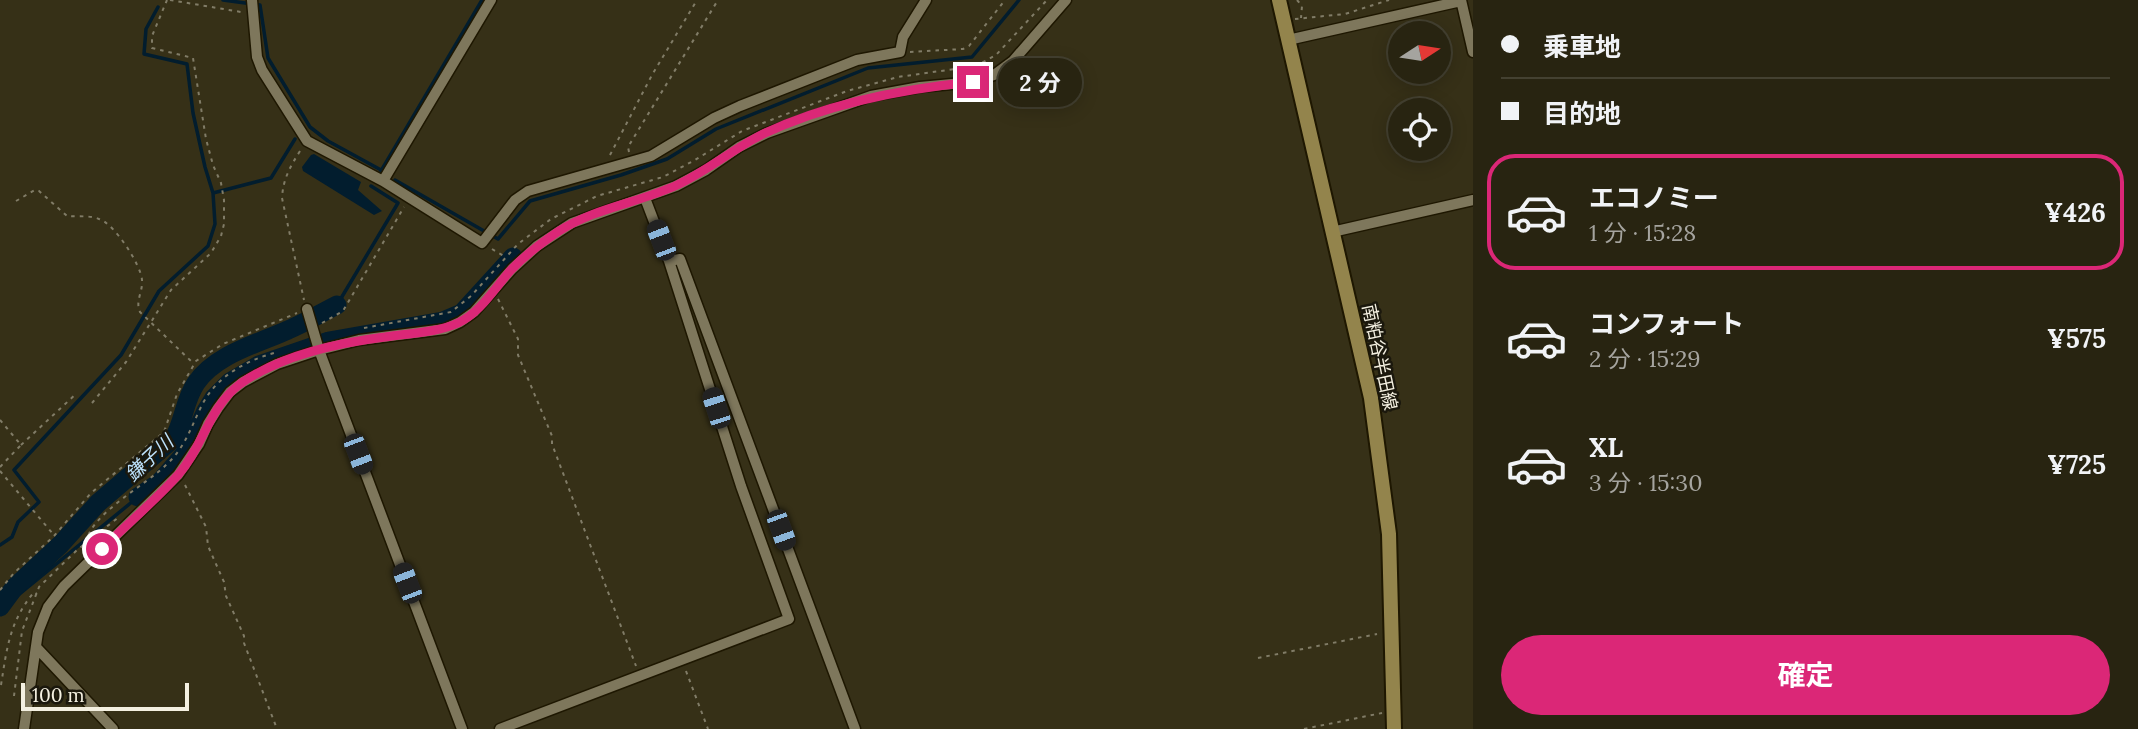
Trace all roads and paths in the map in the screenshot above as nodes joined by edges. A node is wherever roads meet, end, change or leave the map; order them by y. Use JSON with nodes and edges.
{"nodes":[{"id":1,"x":168,"y":0,"type":"edge"},
{"id":2,"x":252,"y":0,"type":"edge"},
{"id":3,"x":491,"y":0,"type":"edge"},
{"id":4,"x":697,"y":0,"type":"edge"},
{"id":5,"x":718,"y":0,"type":"edge"},
{"id":6,"x":926,"y":0,"type":"edge"},
{"id":7,"x":1005,"y":0,"type":"edge"},
{"id":8,"x":1066,"y":0,"type":"edge"},
{"id":9,"x":1279,"y":0,"type":"edge"},
{"id":10,"x":1389,"y":0,"type":"edge"},
{"id":11,"x":1461,"y":0,"type":"edge"},
{"id":12,"x":1300,"y":1,"type":"edge"},
{"id":13,"x":253,"y":13,"type":"junction"},
{"id":14,"x":1300,"y":18,"type":"junction"},
{"id":15,"x":1283,"y":20,"type":"junction"},
{"id":16,"x":1288,"y":40,"type":"junction"},
{"id":17,"x":900,"y":52,"type":"junction"},
{"id":18,"x":1473,"y":52,"type":"edge"},
{"id":19,"x":307,"y":141,"type":"junction"},
{"id":20,"x":631,"y":162,"type":"junction"},
{"id":21,"x":605,"y":169,"type":"junction"},
{"id":22,"x":383,"y":181,"type":"junction"},
{"id":23,"x":410,"y":198,"type":"junction"},
{"id":24,"x":645,"y":198,"type":"junction"},
{"id":25,"x":1473,"y":200,"type":"edge"},
{"id":26,"x":16,"y":201,"type":"dead end"},
{"id":27,"x":538,"y":228,"type":"dead end"},
{"id":28,"x":1332,"y":232,"type":"junction"},
{"id":29,"x":482,"y":243,"type":"junction"},
{"id":30,"x":504,"y":256,"type":"junction"},
{"id":31,"x":669,"y":261,"type":"junction"},
{"id":32,"x":492,"y":292,"type":"junction"},
{"id":33,"x":307,"y":309,"type":"junction"},
{"id":34,"x":151,"y":321,"type":"junction"},
{"id":35,"x":312,"y":328,"type":"junction"},
{"id":36,"x":355,"y":330,"type":"dead end"},
{"id":37,"x":319,"y":350,"type":"junction"},
{"id":38,"x":277,"y":352,"type":"dead end"},
{"id":39,"x":194,"y":364,"type":"junction"},
{"id":40,"x":77,"y":393,"type":"dead end"},
{"id":41,"x":92,"y":402,"type":"dead end"},
{"id":42,"x":0,"y":420,"type":"edge"},
{"id":43,"x":21,"y":445,"type":"junction"},
{"id":44,"x":0,"y":467,"type":"edge"},
{"id":45,"x":0,"y":471,"type":"edge"},
{"id":46,"x":178,"y":475,"type":"junction"},
{"id":47,"x":54,"y":536,"type":"junction"},
{"id":48,"x":86,"y":543,"type":"dead end"},
{"id":49,"x":0,"y":590,"type":"edge"},
{"id":50,"x":37,"y":594,"type":"dead end"},
{"id":51,"x":1393,"y":633,"type":"junction"},
{"id":52,"x":36,"y":647,"type":"junction"},
{"id":53,"x":1258,"y":658,"type":"dead end"},
{"id":54,"x":682,"y":661,"type":"junction"},
{"id":55,"x":640,"y":677,"type":"junction"},
{"id":56,"x":1,"y":685,"type":"edge"},
{"id":57,"x":1394,"y":712,"type":"junction"},
{"id":58,"x":24,"y":729,"type":"edge"},
{"id":59,"x":113,"y":729,"type":"edge"},
{"id":60,"x":277,"y":729,"type":"edge"},
{"id":61,"x":462,"y":729,"type":"edge"},
{"id":62,"x":500,"y":729,"type":"edge"},
{"id":63,"x":708,"y":729,"type":"edge"},
{"id":64,"x":855,"y":729,"type":"edge"},
{"id":65,"x":1304,"y":729,"type":"edge"},
{"id":66,"x":1394,"y":729,"type":"edge"}],
"edges":[{"from":1,"to":13,"type":"path"},
{"from":1,"to":34,"type":"path"},
{"from":2,"to":13,"type":"street"},
{"from":3,"to":22,"type":"street"},
{"from":4,"to":21,"type":"path"},
{"from":5,"to":20,"type":"path"},
{"from":6,"to":17,"type":"street"},
{"from":7,"to":17,"type":"path"},
{"from":8,"to":24,"type":"street"},
{"from":9,"to":15,"type":"main road","name":"南粕谷半田線"},
{"from":10,"to":14,"type":"path"},
{"from":11,"to":16,"type":"street"},
{"from":11,"to":18,"type":"street"},
{"from":12,"to":14,"type":"path"},
{"from":13,"to":19,"type":"street"},
{"from":14,"to":15,"type":"path"},
{"from":15,"to":16,"type":"main road","name":"南粕谷半田線"},
{"from":16,"to":28,"type":"main road","name":"南粕谷半田線"},
{"from":17,"to":20,"type":"street"},
{"from":19,"to":22,"type":"street"},
{"from":19,"to":33,"type":"path"},
{"from":20,"to":21,"type":"street"},
{"from":21,"to":29,"type":"street"},
{"from":22,"to":23,"type":"street"},
{"from":23,"to":29,"type":"street"},
{"from":23,"to":35,"type":"path"},
{"from":24,"to":31,"type":"street"},
{"from":24,"to":32,"type":"street"},
{"from":25,"to":28,"type":"street"},
{"from":26,"to":34,"type":"path"},
{"from":27,"to":30,"type":"path"},
{"from":28,"to":51,"type":"main road","name":"南粕谷半田線"},
{"from":29,"to":30,"type":"path"},
{"from":30,"to":36,"type":"path"},
{"from":31,"to":54,"type":"street"},
{"from":31,"to":64,"type":"street"},
{"from":32,"to":37,"type":"street"},
{"from":32,"to":55,"type":"path"},
{"from":33,"to":35,"type":"street"},
{"from":33,"to":39,"type":"path"},
{"from":34,"to":39,"type":"path"},
{"from":34,"to":41,"type":"path"},
{"from":35,"to":37,"type":"street"},
{"from":37,"to":46,"type":"street"},
{"from":37,"to":61,"type":"street"},
{"from":38,"to":48,"type":"path"},
{"from":39,"to":47,"type":"path"},
{"from":40,"to":43,"type":"path"},
{"from":42,"to":43,"type":"path"},
{"from":43,"to":44,"type":"path"},
{"from":45,"to":47,"type":"path"},
{"from":46,"to":52,"type":"street"},
{"from":46,"to":60,"type":"path"},
{"from":47,"to":49,"type":"path"},
{"from":50,"to":56,"type":"path"},
{"from":51,"to":53,"type":"path"},
{"from":51,"to":57,"type":"main road","name":"南粕谷半田線"},
{"from":52,"to":58,"type":"street"},
{"from":52,"to":59,"type":"street"},
{"from":54,"to":55,"type":"street"},
{"from":54,"to":63,"type":"path"},
{"from":55,"to":62,"type":"street"},
{"from":57,"to":65,"type":"path"},
{"from":57,"to":66,"type":"main road","name":"南粕谷半田線"}]}
